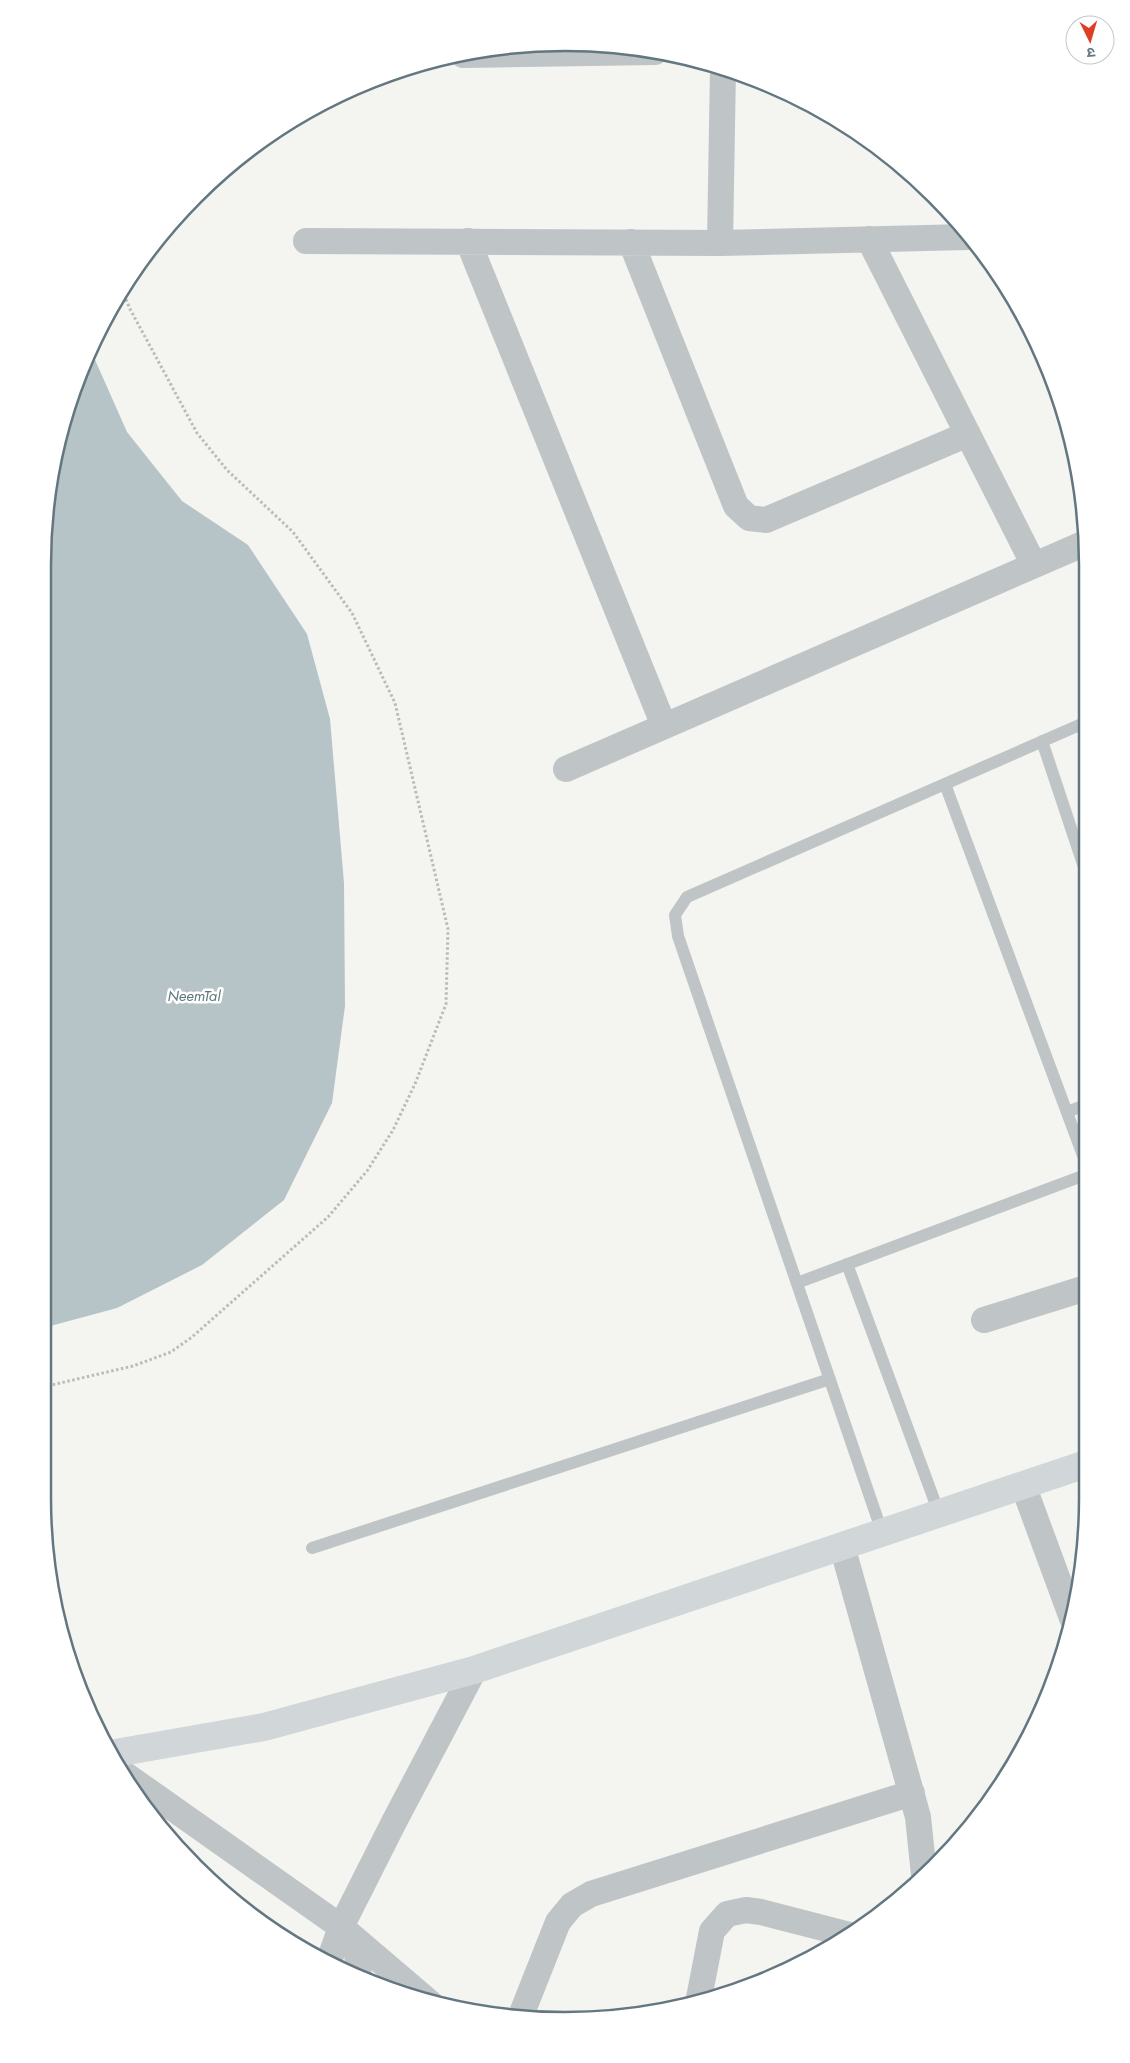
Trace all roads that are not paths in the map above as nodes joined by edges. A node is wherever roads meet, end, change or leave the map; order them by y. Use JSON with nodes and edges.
{"nodes":[{"id":1,"x":723,"y":77,"type":"edge"},
{"id":2,"x":961,"y":238,"type":"edge"},
{"id":3,"x":869,"y":239,"type":"junction"},
{"id":4,"x":306,"y":241,"type":"dead end"},
{"id":5,"x":468,"y":242,"type":"junction"},
{"id":6,"x":631,"y":242,"type":"junction"},
{"id":7,"x":720,"y":243,"type":"junction"},
{"id":8,"x":968,"y":434,"type":"junction"},
{"id":9,"x":1078,"y":546,"type":"edge"},
{"id":10,"x":1034,"y":565,"type":"junction"},
{"id":11,"x":1079,"y":725,"type":"edge"},
{"id":12,"x":664,"y":726,"type":"junction"},
{"id":13,"x":1042,"y":741,"type":"junction"},
{"id":14,"x":566,"y":769,"type":"dead end"},
{"id":15,"x":945,"y":784,"type":"junction"},
{"id":16,"x":1079,"y":852,"type":"edge"},
{"id":17,"x":1079,"y":1107,"type":"edge"},
{"id":18,"x":1067,"y":1112,"type":"junction"},
{"id":19,"x":1079,"y":1145,"type":"edge"},
{"id":20,"x":1079,"y":1177,"type":"edge"},
{"id":21,"x":847,"y":1264,"type":"junction"},
{"id":22,"x":797,"y":1283,"type":"junction"},
{"id":23,"x":1079,"y":1290,"type":"edge"},
{"id":24,"x":984,"y":1320,"type":"dead end"},
{"id":25,"x":830,"y":1378,"type":"junction"},
{"id":26,"x":1079,"y":1466,"type":"edge"},
{"id":27,"x":1023,"y":1486,"type":"junction"},
{"id":28,"x":940,"y":1513,"type":"junction"},
{"id":29,"x":882,"y":1532,"type":"junction"},
{"id":30,"x":842,"y":1546,"type":"junction"},
{"id":31,"x":312,"y":1548,"type":"dead end"},
{"id":32,"x":1067,"y":1605,"type":"edge"},
{"id":33,"x":474,"y":1670,"type":"junction"},
{"id":34,"x":119,"y":1752,"type":"edge"},
{"id":35,"x":139,"y":1785,"type":"edge"},
{"id":36,"x":912,"y":1794,"type":"junction"},
{"id":37,"x":923,"y":1866,"type":"edge"},
{"id":38,"x":839,"y":1932,"type":"edge"},
{"id":39,"x":349,"y":1934,"type":"junction"},
{"id":40,"x":333,"y":1956,"type":"edge"},
{"id":41,"x":357,"y":1968,"type":"edge"},
{"id":42,"x":412,"y":1988,"type":"edge"},
{"id":43,"x":700,"y":1993,"type":"edge"},
{"id":44,"x":523,"y":2010,"type":"edge"}],
"edges":[{"from":1,"to":7,"type":"street"},
{"from":2,"to":3,"type":"street"},
{"from":3,"to":7,"type":"street"},
{"from":3,"to":8,"type":"street"},
{"from":4,"to":5,"type":"street"},
{"from":5,"to":6,"type":"street"},
{"from":5,"to":12,"type":"street"},
{"from":6,"to":7,"type":"street"},
{"from":6,"to":8,"type":"street"},
{"from":8,"to":10,"type":"street"},
{"from":9,"to":10,"type":"street"},
{"from":10,"to":12,"type":"street"},
{"from":11,"to":13,"type":"lane"},
{"from":12,"to":14,"type":"street"},
{"from":13,"to":15,"type":"lane"},
{"from":13,"to":16,"type":"lane"},
{"from":15,"to":18,"type":"lane"},
{"from":15,"to":22,"type":"lane"},
{"from":17,"to":18,"type":"lane"},
{"from":18,"to":19,"type":"lane"},
{"from":20,"to":21,"type":"lane"},
{"from":21,"to":22,"type":"lane"},
{"from":21,"to":28,"type":"lane"},
{"from":22,"to":25,"type":"lane"},
{"from":23,"to":24,"type":"street"},
{"from":25,"to":29,"type":"lane"},
{"from":25,"to":31,"type":"lane"},
{"from":26,"to":27,"type":"main road"},
{"from":27,"to":28,"type":"main road"},
{"from":27,"to":32,"type":"street"},
{"from":28,"to":29,"type":"main road"},
{"from":29,"to":30,"type":"main road"},
{"from":30,"to":33,"type":"main road"},
{"from":30,"to":36,"type":"street"},
{"from":33,"to":34,"type":"main road"},
{"from":33,"to":39,"type":"street"},
{"from":35,"to":39,"type":"street"},
{"from":36,"to":37,"type":"street"},
{"from":36,"to":44,"type":"street"},
{"from":38,"to":43,"type":"street"},
{"from":39,"to":40,"type":"street"},
{"from":39,"to":41,"type":"street"},
{"from":39,"to":42,"type":"street"}]}
